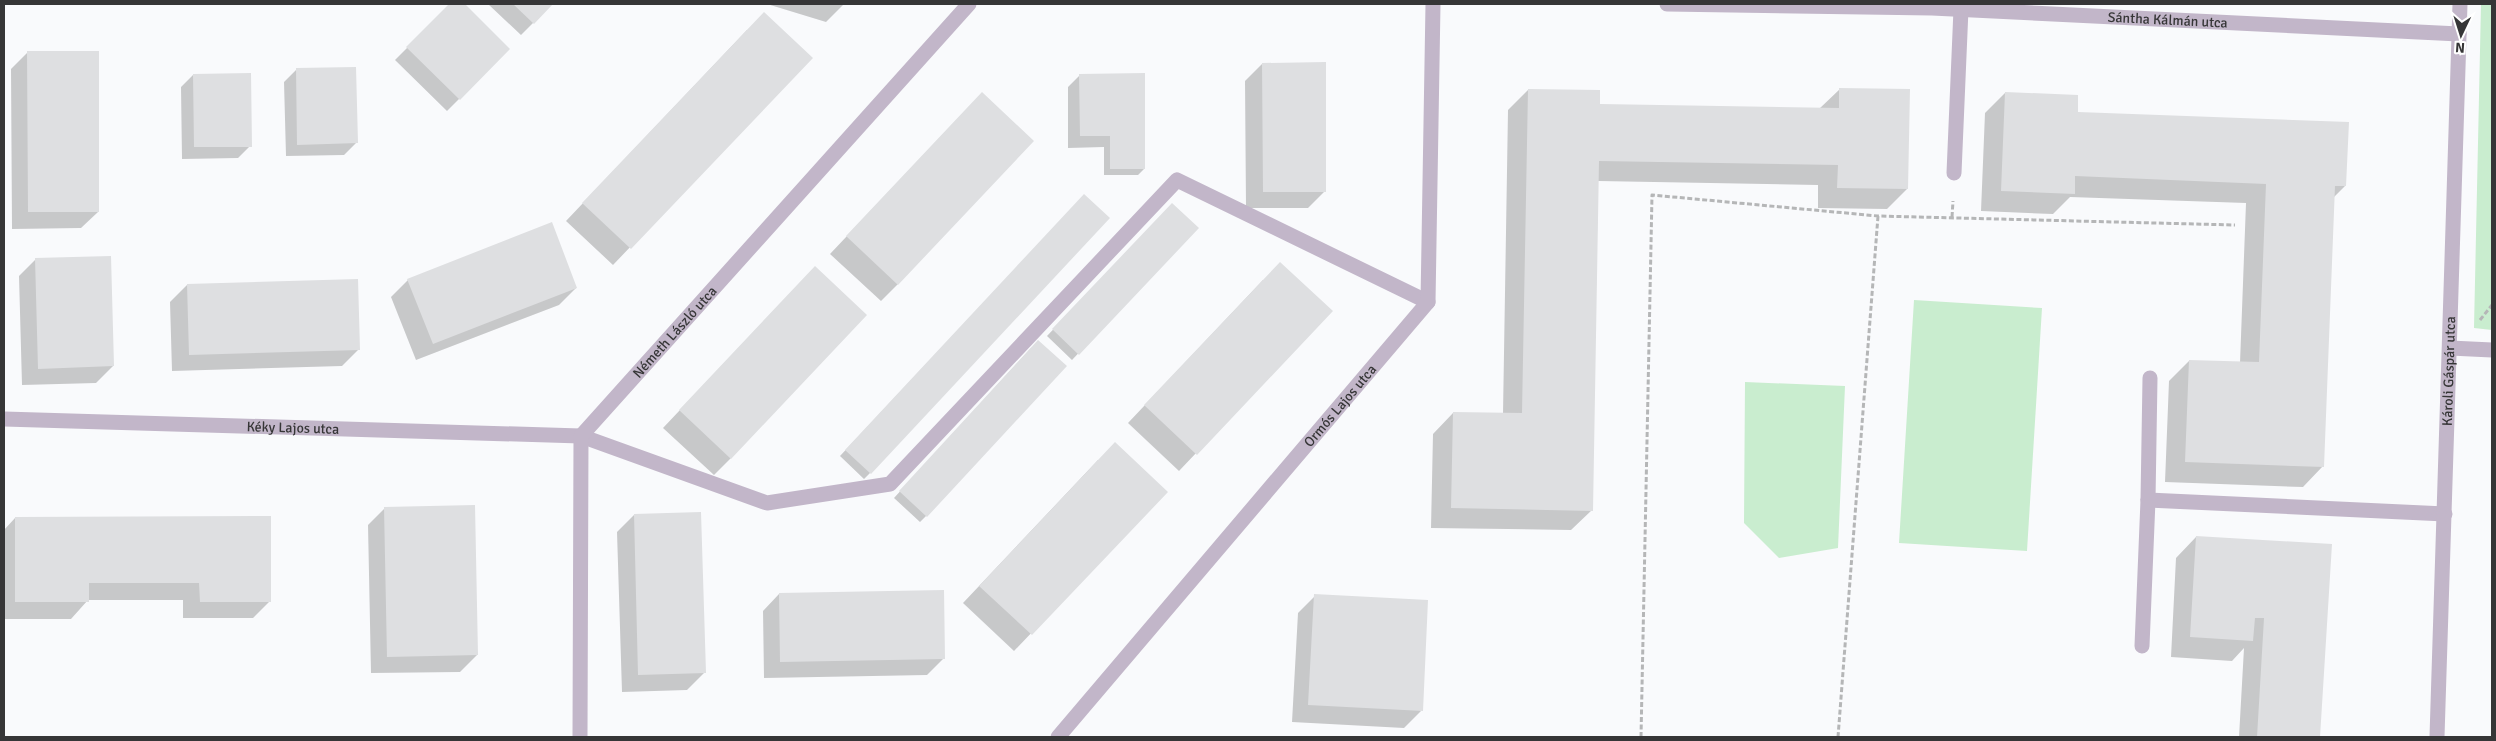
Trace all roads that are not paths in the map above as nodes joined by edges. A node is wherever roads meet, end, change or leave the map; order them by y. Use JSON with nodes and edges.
{"nodes":[{"id":1,"x":969,"y":4,"type":"edge"},
{"id":2,"x":1434,"y":4,"type":"edge"},
{"id":3,"x":1667,"y":4,"type":"edge"},
{"id":4,"x":2460,"y":4,"type":"edge"},
{"id":5,"x":1932,"y":6,"type":"edge"},
{"id":6,"x":1961,"y":10,"type":"junction"},
{"id":7,"x":2459,"y":34,"type":"junction"},
{"id":8,"x":1954,"y":173,"type":"dead end"},
{"id":9,"x":1428,"y":302,"type":"junction"},
{"id":10,"x":2450,"y":348,"type":"junction"},
{"id":11,"x":2492,"y":350,"type":"edge"},
{"id":12,"x":2150,"y":378,"type":"dead end"},
{"id":13,"x":4,"y":419,"type":"edge"},
{"id":14,"x":581,"y":436,"type":"junction"},
{"id":15,"x":2148,"y":500,"type":"junction"},
{"id":16,"x":2444,"y":514,"type":"junction"},
{"id":17,"x":2142,"y":646,"type":"dead end"},
{"id":18,"x":580,"y":737,"type":"edge"},
{"id":19,"x":1058,"y":737,"type":"edge"},
{"id":20,"x":2437,"y":737,"type":"edge"}],
"edges":[{"from":1,"to":14,"type":"street","name":"Németh László utca"},
{"from":2,"to":9,"type":"street"},
{"from":3,"to":5,"type":"street","name":"Sántha Kálmán utca"},
{"from":4,"to":7,"type":"street","name":"Károli Gáspár utca"},
{"from":5,"to":6,"type":"street","name":"Sántha Kálmán utca"},
{"from":6,"to":7,"type":"street","name":"Sántha Kálmán utca"},
{"from":6,"to":8,"type":"street"},
{"from":7,"to":10,"type":"street","name":"Károli Gáspár utca"},
{"from":9,"to":14,"type":"street","name":"Kéky Lajos utca"},
{"from":9,"to":19,"type":"street","name":"Ormós Lajos utca"},
{"from":10,"to":11,"type":"street"},
{"from":10,"to":16,"type":"street","name":"Károli Gáspár utca"},
{"from":12,"to":15,"type":"street"},
{"from":13,"to":14,"type":"street","name":"Kéky Lajos utca"},
{"from":14,"to":18,"type":"street"},
{"from":15,"to":16,"type":"street"},
{"from":15,"to":17,"type":"street"},
{"from":16,"to":20,"type":"street","name":"Károli Gáspár utca"}]}
